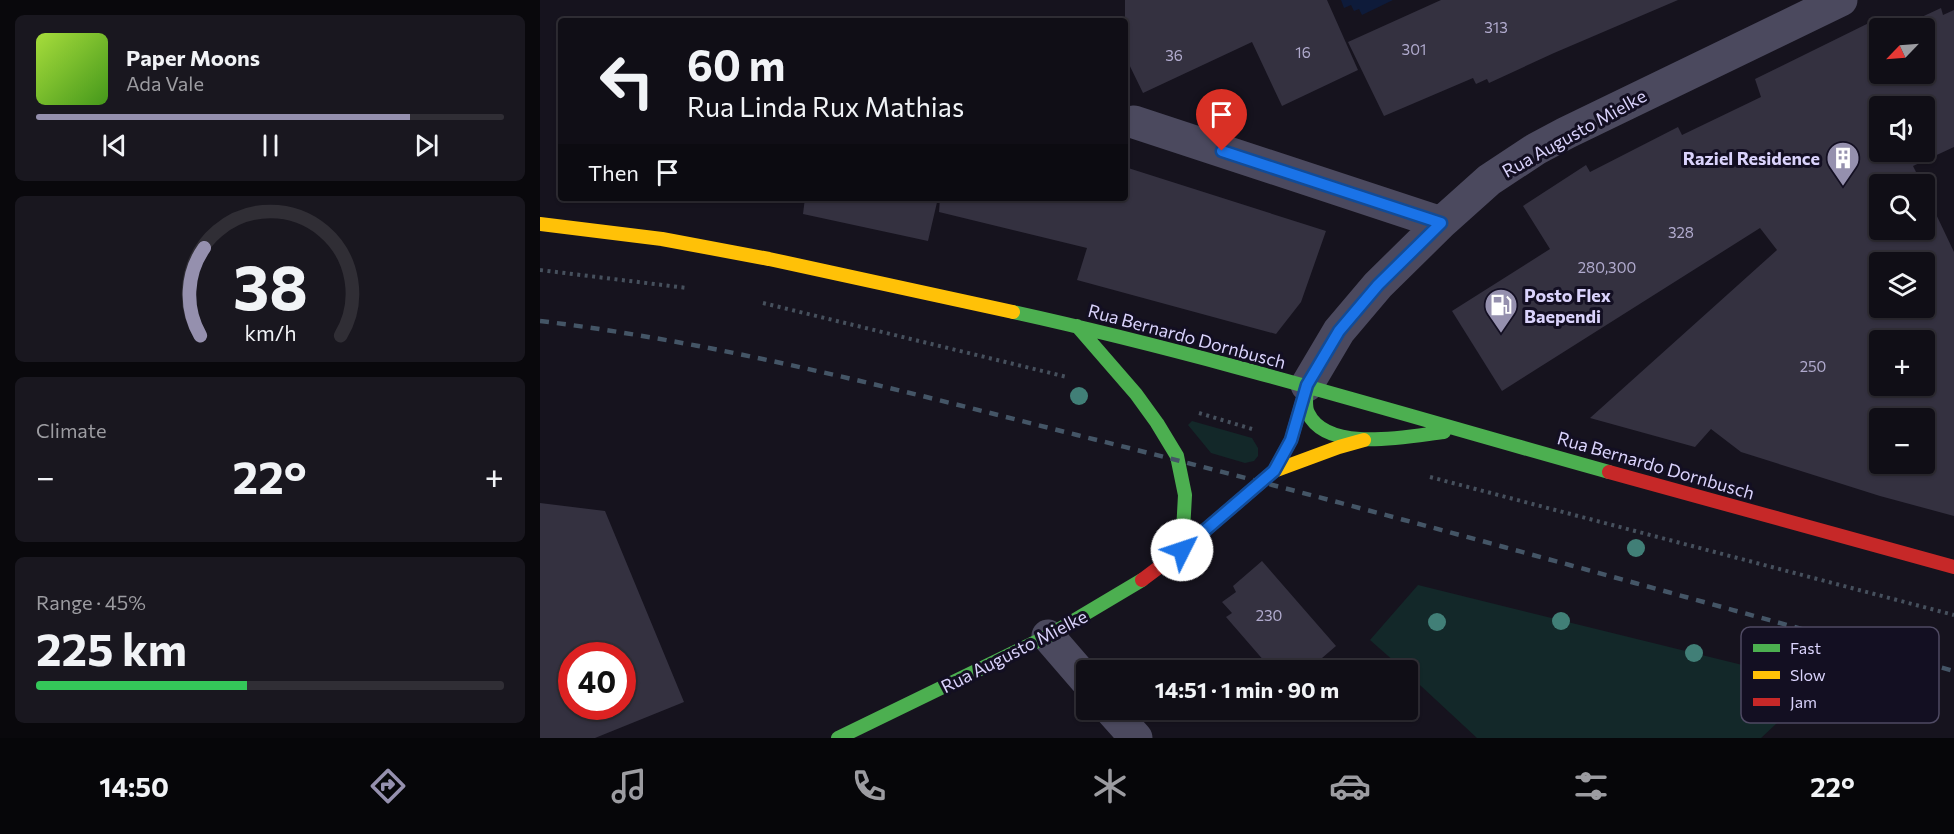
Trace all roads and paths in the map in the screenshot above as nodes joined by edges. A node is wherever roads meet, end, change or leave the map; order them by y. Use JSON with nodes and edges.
{"nodes":[{"id":1,"x":1841,"y":0,"type":"edge"},
{"id":2,"x":1134,"y":122,"type":"dead end"},
{"id":3,"x":1441,"y":223,"type":"junction"},
{"id":4,"x":540,"y":224,"type":"edge"},
{"id":5,"x":1077,"y":326,"type":"junction"},
{"id":6,"x":1307,"y":385,"type":"junction"},
{"id":7,"x":1458,"y":430,"type":"junction"},
{"id":8,"x":1364,"y":440,"type":"junction"},
{"id":9,"x":1274,"y":471,"type":"junction"},
{"id":10,"x":1182,"y":550,"type":"junction"},
{"id":11,"x":1954,"y":567,"type":"edge"},
{"id":12,"x":1048,"y":636,"type":"junction"},
{"id":13,"x":1076,"y":668,"type":"edge"},
{"id":14,"x":1120,"y":720,"type":"edge"},
{"id":15,"x":838,"y":738,"type":"edge"},
{"id":16,"x":1136,"y":738,"type":"edge"}],
"edges":[{"from":1,"to":3,"type":"street","name":"Rua Augusto Mielke"},
{"from":2,"to":3,"type":"street"},
{"from":3,"to":6,"type":"street","name":"Rua Augusto Mielke"},
{"from":4,"to":5,"type":"main road","name":"Rua Bernardo Dornbusch"},
{"from":5,"to":6,"type":"main road","name":"Rua Bernardo Dornbusch"},
{"from":5,"to":10,"type":"main road"},
{"from":6,"to":7,"type":"main road","name":"Rua Bernardo Dornbusch"},
{"from":6,"to":8,"type":"main road"},
{"from":6,"to":9,"type":"main road","name":"Rua Augusto Mielke"},
{"from":7,"to":8,"type":"main road"},
{"from":7,"to":11,"type":"main road","name":"Rua Bernardo Dornbusch"},
{"from":8,"to":9,"type":"main road"},
{"from":9,"to":10,"type":"main road","name":"Rua Augusto Mielke"},
{"from":10,"to":12,"type":"main road","name":"Rua Augusto Mielke"},
{"from":12,"to":13,"type":"street"},
{"from":12,"to":15,"type":"main road","name":"Rua Augusto Mielke"},
{"from":14,"to":16,"type":"street"}]}
